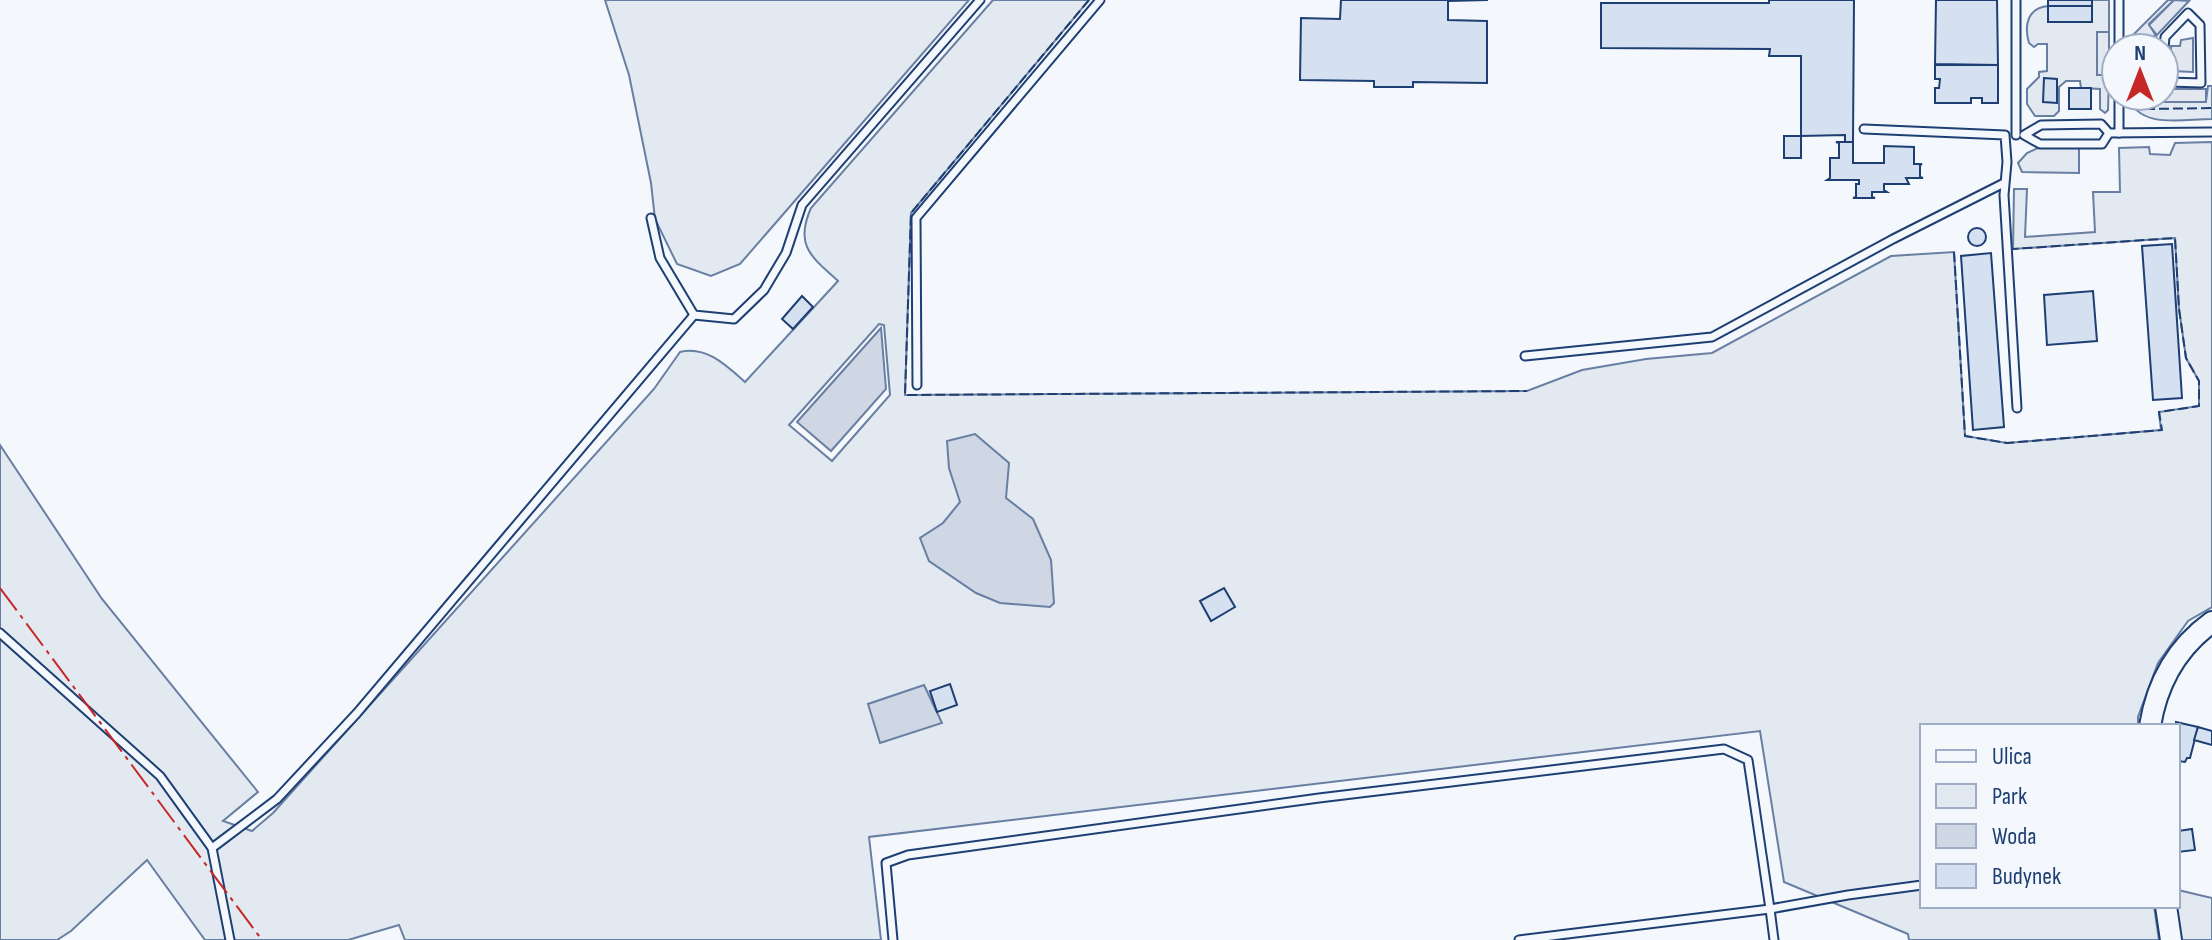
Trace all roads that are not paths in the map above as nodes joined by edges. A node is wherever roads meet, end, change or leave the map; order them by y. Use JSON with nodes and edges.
{"nodes":[{"id":1,"x":980,"y":0,"type":"edge"},
{"id":2,"x":1100,"y":0,"type":"edge"},
{"id":3,"x":2016,"y":0,"type":"edge"},
{"id":4,"x":2119,"y":0,"type":"edge"},
{"id":5,"x":2119,"y":32,"type":"edge"},
{"id":6,"x":2170,"y":32,"type":"edge"},
{"id":7,"x":2180,"y":82,"type":"edge"},
{"id":8,"x":2119,"y":112,"type":"edge"},
{"id":9,"x":1864,"y":129,"type":"dead end"},
{"id":10,"x":2212,"y":132,"type":"edge"},
{"id":11,"x":2109,"y":133,"type":"junction"},
{"id":12,"x":2119,"y":133,"type":"junction"},
{"id":13,"x":2005,"y":135,"type":"junction"},
{"id":14,"x":2020,"y":135,"type":"junction"},
{"id":15,"x":2004,"y":183,"type":"junction"},
{"id":16,"x":651,"y":218,"type":"dead end"},
{"id":17,"x":694,"y":315,"type":"junction"},
{"id":18,"x":1525,"y":356,"type":"dead end"},
{"id":19,"x":917,"y":385,"type":"dead end"},
{"id":20,"x":2017,"y":408,"type":"dead end"},
{"id":21,"x":2212,"y":622,"type":"edge"},
{"id":22,"x":0,"y":633,"type":"edge"},
{"id":23,"x":2150,"y":724,"type":"edge"},
{"id":24,"x":212,"y":848,"type":"junction"},
{"id":25,"x":1920,"y":885,"type":"edge"},
{"id":26,"x":2166,"y":908,"type":"edge"},
{"id":27,"x":1770,"y":909,"type":"junction"},
{"id":28,"x":230,"y":940,"type":"edge"},
{"id":29,"x":893,"y":940,"type":"edge"},
{"id":30,"x":1519,"y":940,"type":"edge"},
{"id":31,"x":1774,"y":940,"type":"edge"},
{"id":32,"x":2171,"y":940,"type":"edge"}],
"edges":[{"from":1,"to":17,"type":"lane"},
{"from":2,"to":19,"type":"lane"},
{"from":3,"to":14,"type":"lane"},
{"from":4,"to":5,"type":"lane"},
{"from":6,"to":7,"type":"lane"},
{"from":8,"to":12,"type":"lane"},
{"from":9,"to":13,"type":"lane"},
{"from":10,"to":12,"type":"lane"},
{"from":11,"to":12,"type":"lane"},
{"from":11,"to":14,"type":"lane"},
{"from":11,"to":14,"type":"lane"},
{"from":13,"to":14,"type":"lane"},
{"from":13,"to":15,"type":"lane"},
{"from":15,"to":18,"type":"lane"},
{"from":15,"to":20,"type":"lane"},
{"from":16,"to":17,"type":"lane"},
{"from":17,"to":24,"type":"lane"},
{"from":21,"to":23,"type":"street"},
{"from":22,"to":24,"type":"lane"},
{"from":24,"to":28,"type":"lane"},
{"from":25,"to":27,"type":"lane"},
{"from":26,"to":32,"type":"street"},
{"from":27,"to":29,"type":"lane"},
{"from":27,"to":30,"type":"lane"},
{"from":27,"to":31,"type":"lane"}]}
